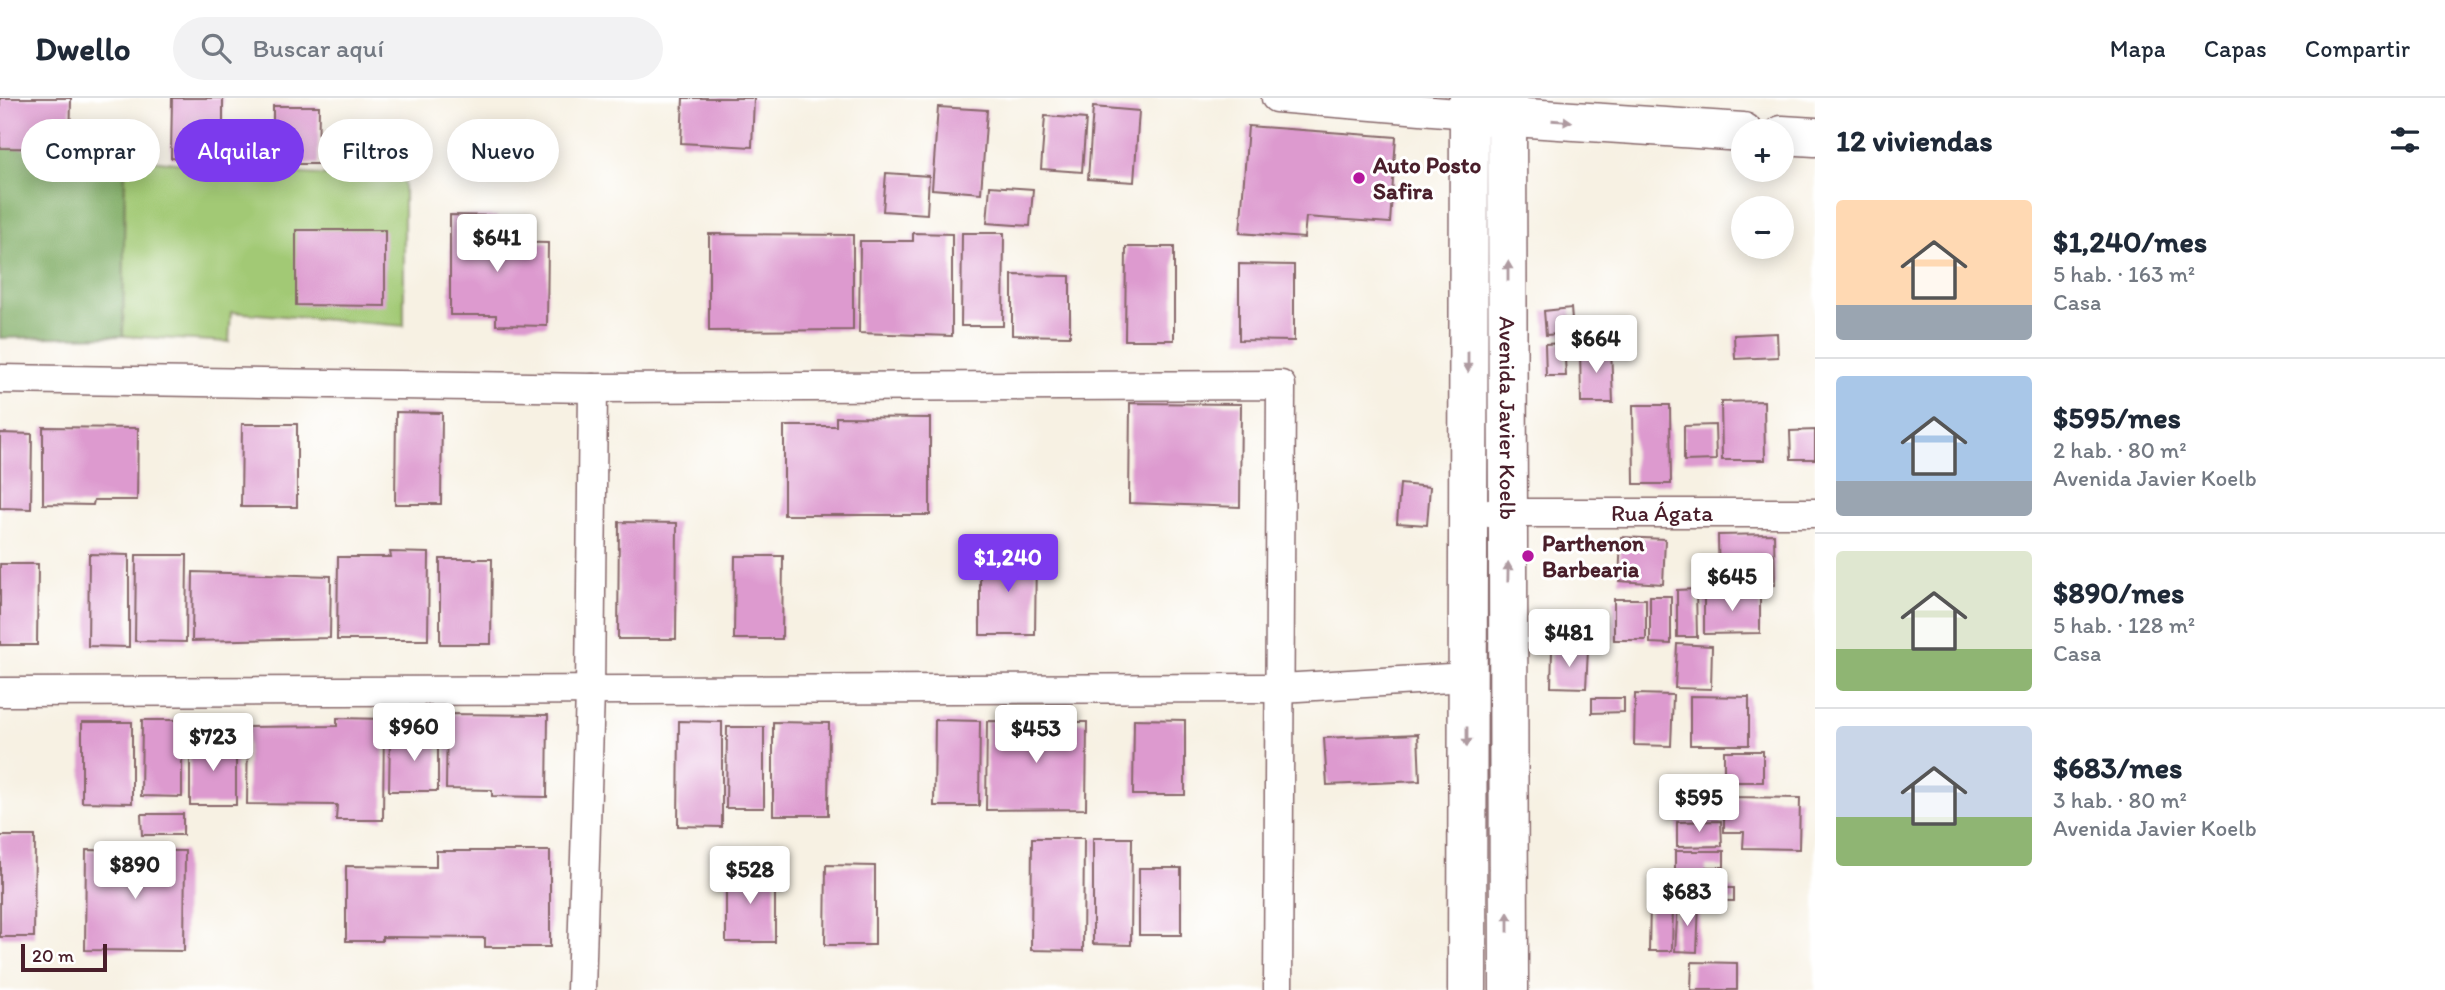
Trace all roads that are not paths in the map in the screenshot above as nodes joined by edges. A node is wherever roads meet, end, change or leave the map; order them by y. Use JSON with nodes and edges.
{"nodes":[{"id":1,"x":1276,"y":98,"type":"edge"},
{"id":2,"x":1469,"y":106,"type":"edge"},
{"id":3,"x":1507,"y":108,"type":"edge"},
{"id":4,"x":1731,"y":131,"type":"edge"},
{"id":5,"x":1794,"y":136,"type":"edge"},
{"id":6,"x":1815,"y":137,"type":"edge"},
{"id":7,"x":0,"y":379,"type":"edge"},
{"id":8,"x":593,"y":388,"type":"junction"},
{"id":9,"x":1467,"y":513,"type":"junction"},
{"id":10,"x":1815,"y":513,"type":"edge"},
{"id":11,"x":1509,"y":514,"type":"junction"},
{"id":12,"x":1467,"y":677,"type":"junction"},
{"id":13,"x":1281,"y":688,"type":"junction"},
{"id":14,"x":0,"y":692,"type":"edge"},
{"id":15,"x":590,"y":692,"type":"junction"},
{"id":16,"x":581,"y":990,"type":"edge"},
{"id":17,"x":1278,"y":990,"type":"edge"},
{"id":18,"x":1467,"y":990,"type":"edge"},
{"id":19,"x":1508,"y":990,"type":"edge"}],
"edges":[{"from":1,"to":2,"type":"street"},
{"from":2,"to":3,"type":"street"},
{"from":2,"to":9,"type":"street","name":"Avenida Javier Koelb","one_way":true},
{"from":3,"to":4,"type":"street","one_way":true},
{"from":11,"to":3,"type":"street","name":"Avenida Javier Koelb","one_way":true},
{"from":5,"to":6,"type":"street"},
{"from":7,"to":8,"type":"street"},
{"from":8,"to":13,"type":"street"},
{"from":8,"to":15,"type":"street"},
{"from":9,"to":11,"type":"street","name":"Rua Ágata"},
{"from":9,"to":12,"type":"street","name":"Avenida Javier Koelb"},
{"from":10,"to":11,"type":"street","name":"Rua Ágata"},
{"from":19,"to":11,"type":"street","name":"Avenida Javier Koelb","one_way":true},
{"from":12,"to":13,"type":"street"},
{"from":12,"to":18,"type":"street","name":"Avenida Javier Koelb","one_way":true},
{"from":13,"to":15,"type":"street"},
{"from":13,"to":17,"type":"street"},
{"from":14,"to":15,"type":"street"},
{"from":15,"to":16,"type":"street"}]}
